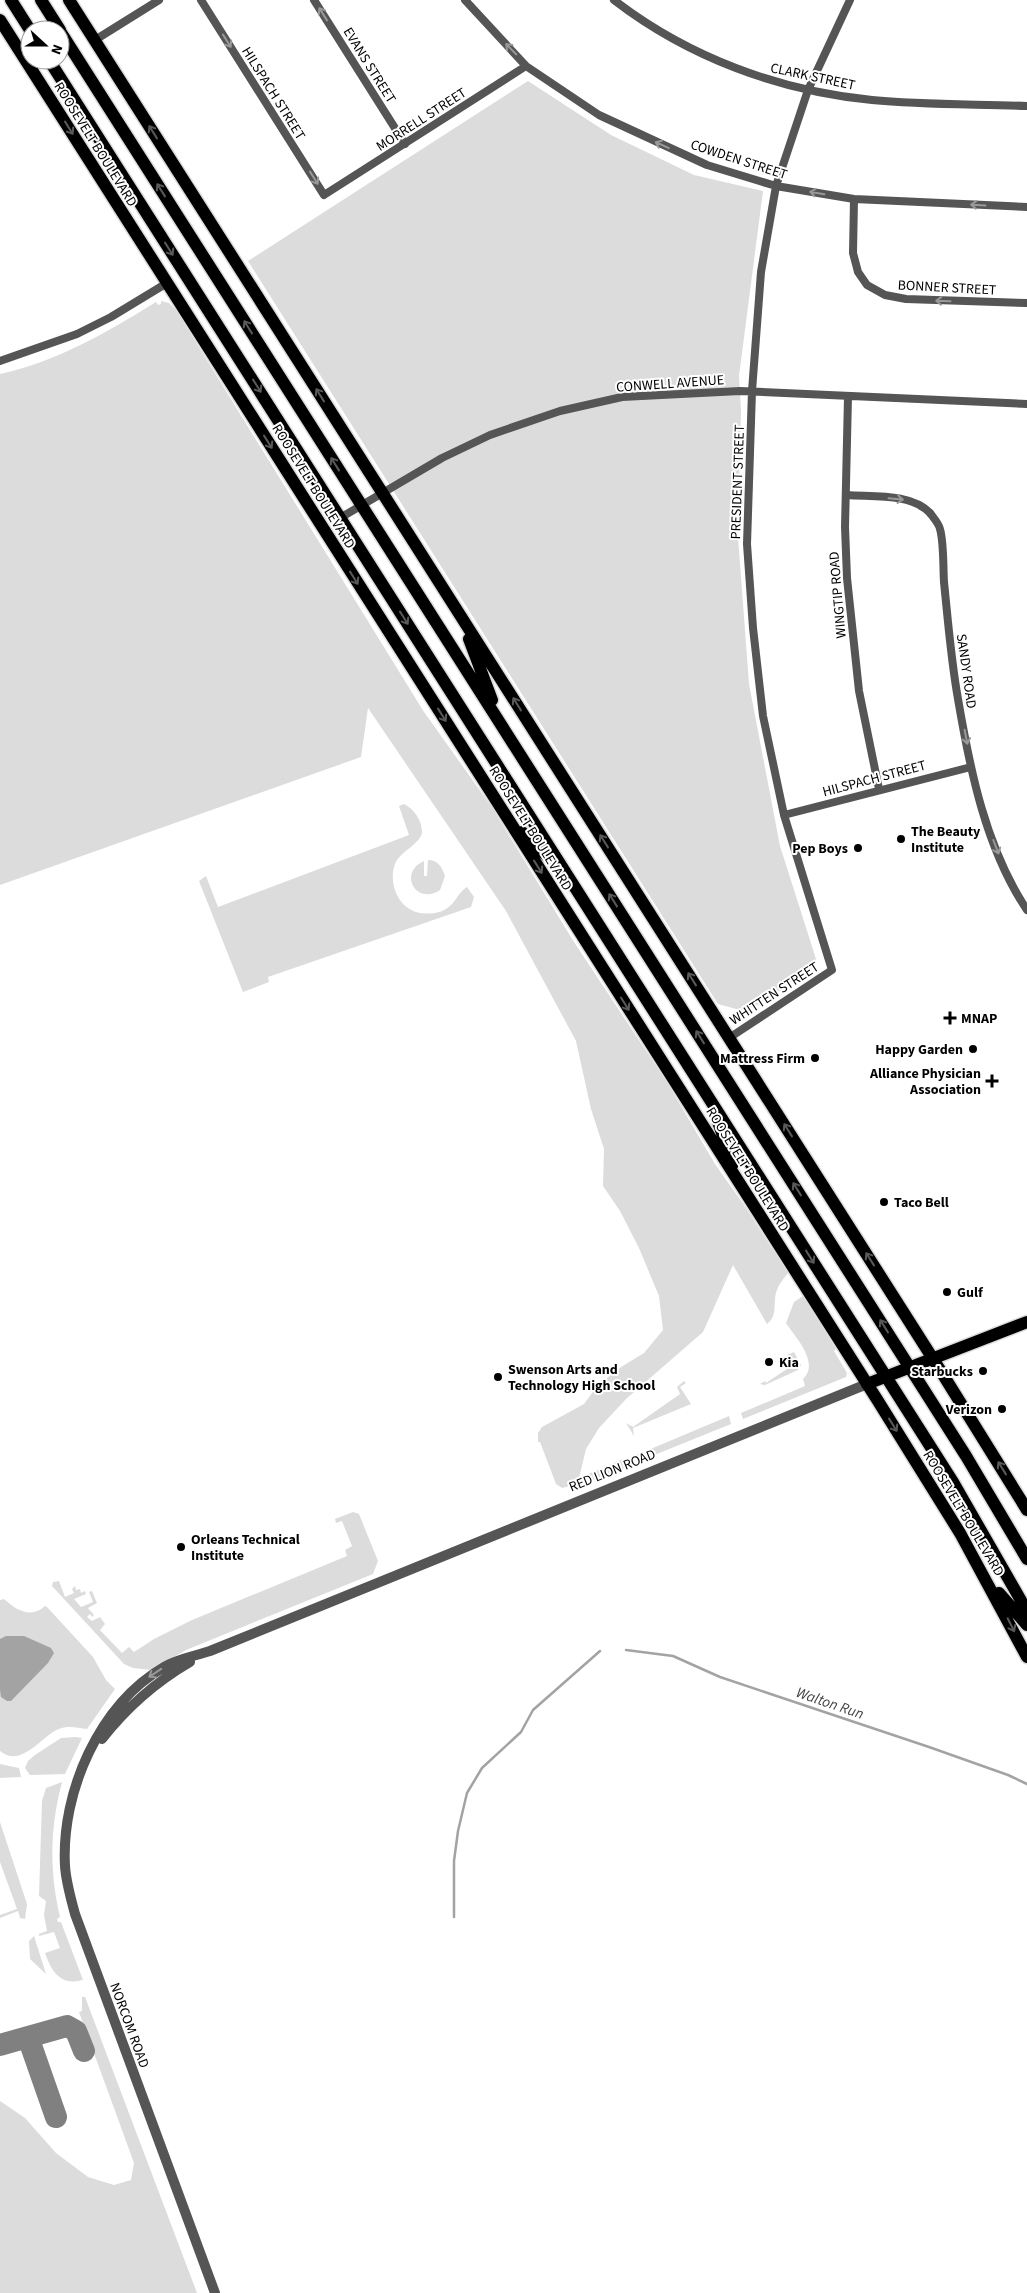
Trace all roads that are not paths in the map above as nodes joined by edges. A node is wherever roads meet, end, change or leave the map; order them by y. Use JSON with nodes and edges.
{"nodes":[{"id":1,"x":11,"y":0,"type":"edge"},
{"id":2,"x":40,"y":0,"type":"edge"},
{"id":3,"x":69,"y":0,"type":"edge"},
{"id":4,"x":159,"y":0,"type":"edge"},
{"id":5,"x":201,"y":0,"type":"edge"},
{"id":6,"x":314,"y":0,"type":"edge"},
{"id":7,"x":466,"y":0,"type":"edge"},
{"id":8,"x":614,"y":0,"type":"edge"},
{"id":9,"x":850,"y":0,"type":"edge"},
{"id":10,"x":0,"y":14,"type":"edge"},
{"id":11,"x":24,"y":20,"type":"edge"},
{"id":12,"x":53,"y":20,"type":"edge"},
{"id":13,"x":3,"y":25,"type":"edge"},
{"id":14,"x":95,"y":40,"type":"junction"},
{"id":15,"x":70,"y":46,"type":"edge"},
{"id":16,"x":526,"y":66,"type":"junction"},
{"id":17,"x":55,"y":70,"type":"edge"},
{"id":18,"x":808,"y":90,"type":"junction"},
{"id":19,"x":1027,"y":106,"type":"edge"},
{"id":20,"x":405,"y":144,"type":"junction"},
{"id":21,"x":776,"y":186,"type":"junction"},
{"id":22,"x":328,"y":192,"type":"joint"},
{"id":23,"x":854,"y":199,"type":"junction"},
{"id":24,"x":1027,"y":207,"type":"edge"},
{"id":25,"x":167,"y":283,"type":"junction"},
{"id":26,"x":1027,"y":303,"type":"edge"},
{"id":27,"x":0,"y":361,"type":"edge"},
{"id":28,"x":752,"y":391,"type":"junction"},
{"id":29,"x":848,"y":397,"type":"junction"},
{"id":30,"x":1027,"y":404,"type":"edge"},
{"id":31,"x":383,"y":493,"type":"junction"},
{"id":32,"x":847,"y":495,"type":"junction"},
{"id":33,"x":362,"y":505,"type":"junction"},
{"id":34,"x":340,"y":518,"type":"junction"},
{"id":35,"x":461,"y":616,"type":"junction"},
{"id":36,"x":500,"y":723,"type":"junction"},
{"id":37,"x":972,"y":766,"type":"junction"},
{"id":38,"x":880,"y":789,"type":"junction"},
{"id":39,"x":784,"y":815,"type":"junction"},
{"id":40,"x":507,"y":818,"type":"junction"},
{"id":41,"x":569,"y":878,"type":"junction"},
{"id":42,"x":1027,"y":910,"type":"edge"},
{"id":43,"x":832,"y":970,"type":"joint"},
{"id":44,"x":729,"y":1038,"type":"junction"},
{"id":45,"x":709,"y":1098,"type":"junction"},
{"id":46,"x":740,"y":1185,"type":"junction"},
{"id":47,"x":1027,"y":1322,"type":"edge"},
{"id":48,"x":934,"y":1359,"type":"junction"},
{"id":49,"x":910,"y":1368,"type":"junction"},
{"id":50,"x":886,"y":1376,"type":"junction"},
{"id":51,"x":867,"y":1384,"type":"junction"},
{"id":52,"x":1027,"y":1510,"type":"edge"},
{"id":53,"x":1027,"y":1559,"type":"edge"},
{"id":54,"x":983,"y":1574,"type":"junction"},
{"id":55,"x":1027,"y":1611,"type":"edge"},
{"id":56,"x":1027,"y":1625,"type":"edge"},
{"id":57,"x":210,"y":1651,"type":"junction"},
{"id":58,"x":1027,"y":1657,"type":"edge"},
{"id":59,"x":136,"y":1687,"type":"joint"},
{"id":60,"x":151,"y":1687,"type":"joint"},
{"id":61,"x":86,"y":1761,"type":"junction"},
{"id":62,"x":215,"y":2293,"type":"edge"}],
"edges":[{"from":1,"to":11,"type":"main road"},
{"from":2,"to":12,"type":"main road"},
{"from":3,"to":14,"type":"main road"},
{"from":4,"to":14,"type":"street"},
{"from":5,"to":22,"type":"street","name":"HILSPACH STREET","one_way":true},
{"from":20,"to":6,"type":"street","name":"EVANS STREET","one_way":true},
{"from":16,"to":7,"type":"street","name":"COWDEN STREET","one_way":true},
{"from":8,"to":18,"type":"street","name":"CLARK STREET"},
{"from":9,"to":18,"type":"street","name":"PRESIDENT STREET"},
{"from":10,"to":13,"type":"main road","name":"ROOSEVELT BOULEVARD"},
{"from":13,"to":25,"type":"main road","name":"ROOSEVELT BOULEVARD","one_way":true},
{"from":31,"to":14,"type":"main road","one_way":true},
{"from":33,"to":15,"type":"main road","one_way":true},
{"from":16,"to":20,"type":"street","name":"MORRELL STREET"},
{"from":21,"to":16,"type":"street","name":"COWDEN STREET","one_way":true},
{"from":17,"to":34,"type":"main road","name":"ROOSEVELT BOULEVARD","one_way":true},
{"from":18,"to":19,"type":"street","name":"CLARK STREET"},
{"from":18,"to":21,"type":"street","name":"PRESIDENT STREET"},
{"from":20,"to":22,"type":"street","name":"MORRELL STREET"},
{"from":23,"to":21,"type":"street","name":"COWDEN STREET","one_way":true},
{"from":21,"to":28,"type":"street","name":"PRESIDENT STREET"},
{"from":24,"to":23,"type":"street","name":"COWDEN STREET","one_way":true},
{"from":26,"to":23,"type":"street","name":"BONNER STREET","one_way":true},
{"from":25,"to":27,"type":"street"},
{"from":25,"to":40,"type":"main road","name":"ROOSEVELT BOULEVARD","one_way":true},
{"from":28,"to":29,"type":"street","name":"CONWELL AVENUE"},
{"from":28,"to":31,"type":"street","name":"CONWELL AVENUE"},
{"from":28,"to":39,"type":"street","name":"PRESIDENT STREET"},
{"from":29,"to":30,"type":"street","name":"CONWELL AVENUE"},
{"from":29,"to":32,"type":"street","name":"WINGTIP ROAD"},
{"from":31,"to":33,"type":"street","name":"CONWELL AVENUE"},
{"from":31,"to":35,"type":"main road"},
{"from":32,"to":37,"type":"street","name":"SANDY ROAD","one_way":true},
{"from":32,"to":38,"type":"street","name":"WINGTIP ROAD"},
{"from":33,"to":34,"type":"street","name":"CONWELL AVENUE"},
{"from":33,"to":36,"type":"main road"},
{"from":34,"to":41,"type":"main road","name":"ROOSEVELT BOULEVARD","one_way":true},
{"from":35,"to":36,"type":"main road"},
{"from":44,"to":35,"type":"main road","one_way":true},
{"from":49,"to":36,"type":"main road","one_way":true},
{"from":37,"to":38,"type":"street","name":"HILSPACH STREET"},
{"from":37,"to":42,"type":"street","name":"SANDY ROAD","one_way":true},
{"from":38,"to":39,"type":"street","name":"HILSPACH STREET"},
{"from":39,"to":43,"type":"street","name":"PRESIDENT STREET"},
{"from":40,"to":41,"type":"main road"},
{"from":40,"to":46,"type":"main road","name":"ROOSEVELT BOULEVARD","one_way":true},
{"from":41,"to":45,"type":"main road","name":"ROOSEVELT BOULEVARD"},
{"from":43,"to":44,"type":"street","name":"WHITTEN STREET"},
{"from":48,"to":44,"type":"main road","one_way":true},
{"from":45,"to":46,"type":"main road"},
{"from":45,"to":50,"type":"main road","name":"ROOSEVELT BOULEVARD","one_way":true},
{"from":46,"to":51,"type":"main road","name":"ROOSEVELT BOULEVARD"},
{"from":47,"to":48,"type":"main road","name":"RED LION ROAD"},
{"from":48,"to":49,"type":"main road","name":"RED LION ROAD"},
{"from":52,"to":48,"type":"main road","one_way":true},
{"from":49,"to":50,"type":"main road","name":"RED LION ROAD"},
{"from":49,"to":53,"type":"main road"},
{"from":50,"to":51,"type":"main road","name":"RED LION ROAD"},
{"from":50,"to":55,"type":"main road","name":"ROOSEVELT BOULEVARD"},
{"from":51,"to":54,"type":"main road","name":"ROOSEVELT BOULEVARD","one_way":true},
{"from":51,"to":57,"type":"street","name":"RED LION ROAD"},
{"from":54,"to":56,"type":"main road"},
{"from":54,"to":58,"type":"main road","name":"ROOSEVELT BOULEVARD","one_way":true},
{"from":57,"to":59,"type":"street","name":"RED LION ROAD","one_way":true},
{"from":57,"to":60,"type":"street","name":"RED LION ROAD"},
{"from":59,"to":61,"type":"street","name":"NORCOM ROAD"},
{"from":60,"to":61,"type":"street","name":"NORCOM ROAD"},
{"from":61,"to":62,"type":"street","name":"NORCOM ROAD"}]}
